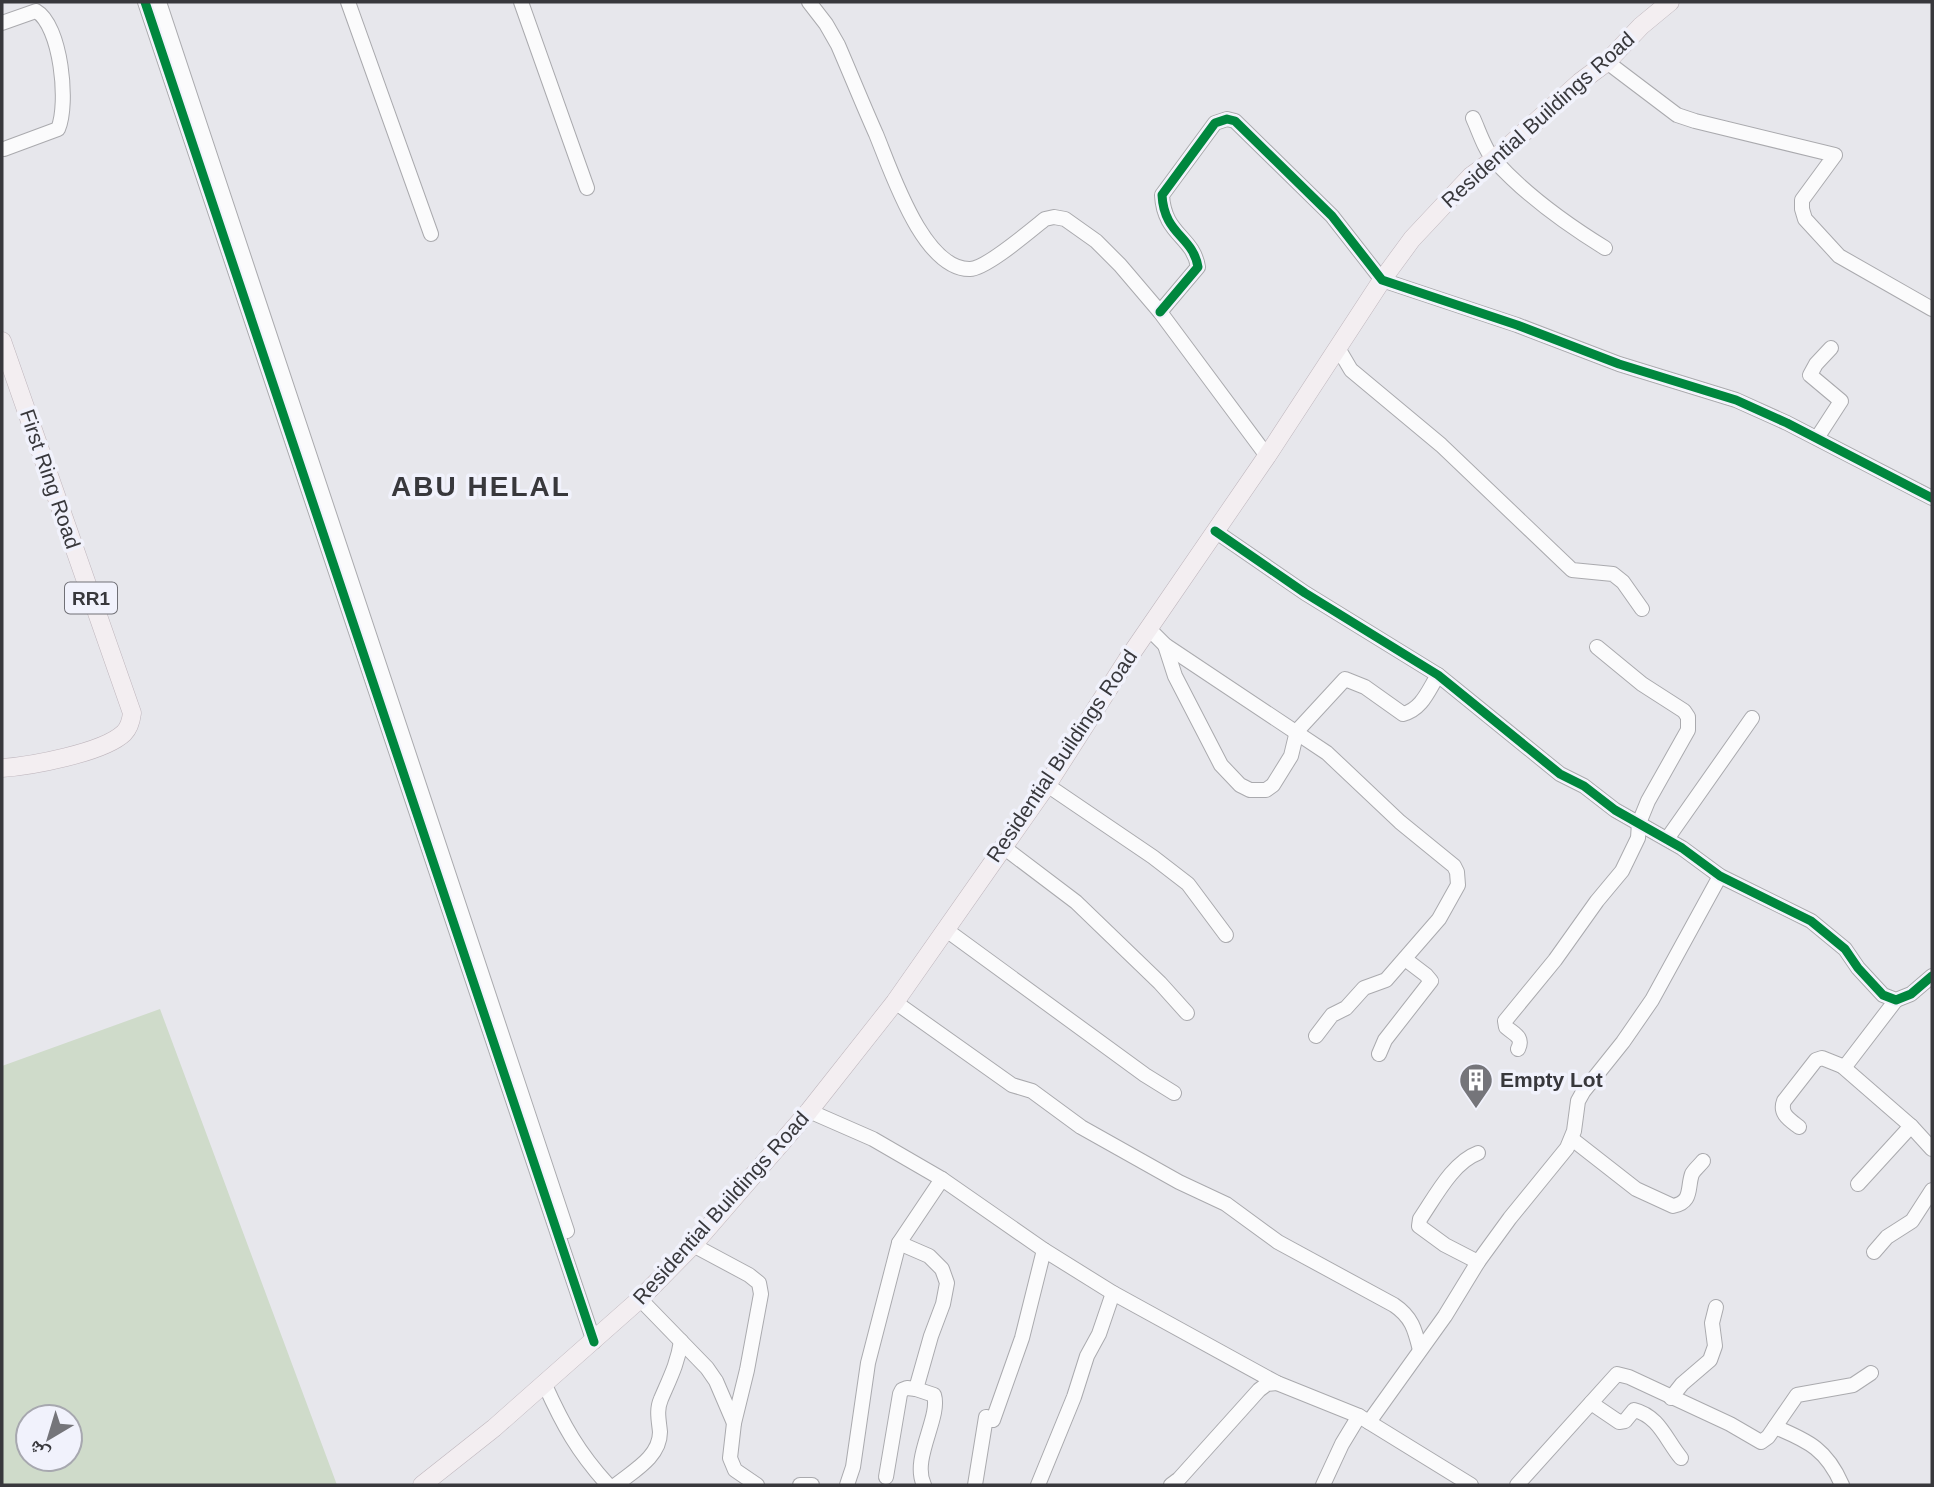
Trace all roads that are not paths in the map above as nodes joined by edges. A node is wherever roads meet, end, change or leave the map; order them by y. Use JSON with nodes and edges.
{"nodes":[{"id":1,"x":145,"y":2,"type":"edge"},
{"id":2,"x":159,"y":2,"type":"edge"},
{"id":3,"x":348,"y":2,"type":"edge"},
{"id":4,"x":521,"y":2,"type":"edge"},
{"id":5,"x":809,"y":2,"type":"edge"},
{"id":6,"x":1670,"y":2,"type":"edge"},
{"id":7,"x":18,"y":8,"type":"edge"},
{"id":8,"x":2,"y":23,"type":"edge"},
{"id":9,"x":1607,"y":62,"type":"junction"},
{"id":10,"x":1473,"y":118,"type":"dead end"},
{"id":11,"x":5,"y":151,"type":"edge"},
{"id":12,"x":1493,"y":160,"type":"junction"},
{"id":13,"x":587,"y":188,"type":"dead end"},
{"id":14,"x":431,"y":234,"type":"dead end"},
{"id":15,"x":1605,"y":248,"type":"dead end"},
{"id":16,"x":1381,"y":280,"type":"junction"},
{"id":17,"x":1932,"y":309,"type":"edge"},
{"id":18,"x":1160,"y":312,"type":"junction"},
{"id":19,"x":2,"y":341,"type":"edge"},
{"id":20,"x":1338,"y":348,"type":"junction"},
{"id":21,"x":1831,"y":348,"type":"dead end"},
{"id":22,"x":1817,"y":438,"type":"junction"},
{"id":23,"x":1266,"y":456,"type":"junction"},
{"id":24,"x":1932,"y":498,"type":"edge"},
{"id":25,"x":1215,"y":531,"type":"junction"},
{"id":26,"x":1642,"y":609,"type":"dead end"},
{"id":27,"x":1149,"y":629,"type":"junction"},
{"id":28,"x":1165,"y":645,"type":"junction"},
{"id":29,"x":1597,"y":647,"type":"dead end"},
{"id":30,"x":1438,"y":675,"type":"junction"},
{"id":31,"x":1752,"y":718,"type":"dead end"},
{"id":32,"x":1297,"y":731,"type":"junction"},
{"id":33,"x":2,"y":768,"type":"edge"},
{"id":34,"x":1047,"y":785,"type":"junction"},
{"id":35,"x":1639,"y":824,"type":"junction"},
{"id":36,"x":1667,"y":839,"type":"junction"},
{"id":37,"x":1002,"y":846,"type":"junction"},
{"id":38,"x":1720,"y":876,"type":"junction"},
{"id":39,"x":945,"y":929,"type":"junction"},
{"id":40,"x":1226,"y":935,"type":"dead end"},
{"id":41,"x":1405,"y":959,"type":"junction"},
{"id":42,"x":1932,"y":976,"type":"edge"},
{"id":43,"x":1896,"y":1000,"type":"junction"},
{"id":44,"x":895,"y":1002,"type":"junction"},
{"id":45,"x":1187,"y":1013,"type":"dead end"},
{"id":46,"x":1315,"y":1036,"type":"dead end"},
{"id":47,"x":1518,"y":1049,"type":"dead end"},
{"id":48,"x":1379,"y":1054,"type":"dead end"},
{"id":49,"x":1842,"y":1066,"type":"junction"},
{"id":50,"x":1174,"y":1093,"type":"dead end"},
{"id":51,"x":809,"y":1111,"type":"junction"},
{"id":52,"x":1911,"y":1126,"type":"junction"},
{"id":53,"x":1799,"y":1127,"type":"dead end"},
{"id":54,"x":1572,"y":1139,"type":"junction"},
{"id":55,"x":1932,"y":1149,"type":"edge"},
{"id":56,"x":1478,"y":1153,"type":"dead end"},
{"id":57,"x":1703,"y":1161,"type":"dead end"},
{"id":58,"x":942,"y":1179,"type":"junction"},
{"id":59,"x":1858,"y":1184,"type":"dead end"},
{"id":60,"x":1932,"y":1190,"type":"edge"},
{"id":61,"x":899,"y":1243,"type":"junction"},
{"id":62,"x":693,"y":1245,"type":"junction"},
{"id":63,"x":1044,"y":1250,"type":"junction"},
{"id":64,"x":1874,"y":1252,"type":"dead end"},
{"id":65,"x":1478,"y":1262,"type":"junction"},
{"id":66,"x":1113,"y":1293,"type":"junction"},
{"id":67,"x":640,"y":1299,"type":"junction"},
{"id":68,"x":1716,"y":1307,"type":"dead end"},
{"id":69,"x":598,"y":1338,"type":"junction"},
{"id":70,"x":681,"y":1341,"type":"junction"},
{"id":71,"x":1420,"y":1350,"type":"junction"},
{"id":72,"x":1871,"y":1373,"type":"dead end"},
{"id":73,"x":1278,"y":1383,"type":"junction"},
{"id":74,"x":545,"y":1385,"type":"junction"},
{"id":75,"x":916,"y":1389,"type":"junction"},
{"id":76,"x":1671,"y":1398,"type":"junction"},
{"id":77,"x":1591,"y":1404,"type":"junction"},
{"id":78,"x":1364,"y":1419,"type":"junction"},
{"id":79,"x":734,"y":1423,"type":"junction"},
{"id":80,"x":1775,"y":1427,"type":"junction"},
{"id":81,"x":1681,"y":1458,"type":"dead end"},
{"id":82,"x":886,"y":1477,"type":"dead end"},
{"id":83,"x":1451,"y":1480,"type":"edge"},
{"id":84,"x":422,"y":1485,"type":"edge"},
{"id":85,"x":608,"y":1485,"type":"edge"},
{"id":86,"x":616,"y":1485,"type":"edge"},
{"id":87,"x":757,"y":1485,"type":"edge"},
{"id":88,"x":800,"y":1485,"type":"edge"},
{"id":89,"x":812,"y":1485,"type":"edge"},
{"id":90,"x":847,"y":1485,"type":"edge"},
{"id":91,"x":924,"y":1485,"type":"edge"},
{"id":92,"x":975,"y":1485,"type":"edge"},
{"id":93,"x":1038,"y":1485,"type":"edge"},
{"id":94,"x":1171,"y":1485,"type":"edge"},
{"id":95,"x":1323,"y":1485,"type":"edge"},
{"id":96,"x":1471,"y":1485,"type":"edge"},
{"id":97,"x":1517,"y":1485,"type":"edge"},
{"id":98,"x":1842,"y":1485,"type":"edge"}],
"edges":[{"from":1,"to":69,"type":"street"},
{"from":2,"to":69,"type":"street"},
{"from":3,"to":14,"type":"street"},
{"from":4,"to":13,"type":"street"},
{"from":5,"to":18,"type":"street"},
{"from":6,"to":9,"type":"main road","name":"Residential Buildings Road"},
{"from":7,"to":8,"type":"street"},
{"from":7,"to":11,"type":"street"},
{"from":9,"to":12,"type":"main road","name":"Residential Buildings Road"},
{"from":9,"to":17,"type":"street"},
{"from":10,"to":12,"type":"street"},
{"from":12,"to":15,"type":"street"},
{"from":12,"to":16,"type":"main road","name":"Residential Buildings Road"},
{"from":16,"to":18,"type":"street"},
{"from":16,"to":20,"type":"main road","name":"Residential Buildings Road"},
{"from":16,"to":22,"type":"street"},
{"from":18,"to":23,"type":"street"},
{"from":19,"to":33,"type":"main road","name":"First Ring Road","number":"RR1"},
{"from":20,"to":23,"type":"main road","name":"Residential Buildings Road"},
{"from":20,"to":26,"type":"street"},
{"from":21,"to":22,"type":"street"},
{"from":22,"to":24,"type":"street"},
{"from":23,"to":25,"type":"main road","name":"Residential Buildings Road"},
{"from":25,"to":27,"type":"main road","name":"Residential Buildings Road"},
{"from":25,"to":30,"type":"street"},
{"from":27,"to":28,"type":"street"},
{"from":27,"to":34,"type":"main road","name":"Residential Buildings Road"},
{"from":28,"to":32,"type":"street"},
{"from":28,"to":32,"type":"street"},
{"from":29,"to":35,"type":"street"},
{"from":30,"to":32,"type":"street"},
{"from":30,"to":35,"type":"street"},
{"from":31,"to":36,"type":"street"},
{"from":32,"to":41,"type":"street"},
{"from":34,"to":37,"type":"main road","name":"Residential Buildings Road"},
{"from":34,"to":40,"type":"street"},
{"from":35,"to":36,"type":"street"},
{"from":35,"to":47,"type":"street"},
{"from":36,"to":38,"type":"street"},
{"from":37,"to":39,"type":"main road","name":"Residential Buildings Road"},
{"from":37,"to":45,"type":"street"},
{"from":38,"to":43,"type":"street"},
{"from":38,"to":54,"type":"street"},
{"from":39,"to":44,"type":"main road","name":"Residential Buildings Road"},
{"from":39,"to":50,"type":"street"},
{"from":41,"to":46,"type":"street"},
{"from":41,"to":48,"type":"street"},
{"from":42,"to":43,"type":"street"},
{"from":43,"to":49,"type":"street"},
{"from":44,"to":51,"type":"main road","name":"Residential Buildings Road"},
{"from":44,"to":71,"type":"street"},
{"from":49,"to":52,"type":"street"},
{"from":49,"to":53,"type":"street"},
{"from":51,"to":58,"type":"street"},
{"from":51,"to":62,"type":"main road","name":"Residential Buildings Road"},
{"from":52,"to":55,"type":"street"},
{"from":52,"to":59,"type":"street"},
{"from":54,"to":57,"type":"street"},
{"from":54,"to":65,"type":"street"},
{"from":56,"to":65,"type":"street"},
{"from":58,"to":61,"type":"street"},
{"from":58,"to":63,"type":"street"},
{"from":60,"to":64,"type":"street"},
{"from":61,"to":75,"type":"street"},
{"from":61,"to":90,"type":"street"},
{"from":62,"to":67,"type":"main road","name":"Residential Buildings Road"},
{"from":62,"to":79,"type":"street"},
{"from":63,"to":66,"type":"street"},
{"from":63,"to":92,"type":"street"},
{"from":65,"to":71,"type":"street"},
{"from":66,"to":73,"type":"street"},
{"from":66,"to":93,"type":"street"},
{"from":67,"to":69,"type":"main road","name":"Residential Buildings Road"},
{"from":67,"to":70,"type":"street"},
{"from":68,"to":76,"type":"street"},
{"from":69,"to":74,"type":"main road","name":"Residential Buildings Road"},
{"from":70,"to":79,"type":"street"},
{"from":70,"to":86,"type":"street"},
{"from":71,"to":78,"type":"street"},
{"from":72,"to":80,"type":"street"},
{"from":73,"to":78,"type":"street"},
{"from":73,"to":94,"type":"street"},
{"from":74,"to":84,"type":"main road","name":"Residential Buildings Road"},
{"from":74,"to":85,"type":"street"},
{"from":75,"to":82,"type":"street"},
{"from":75,"to":91,"type":"street"},
{"from":76,"to":77,"type":"street"},
{"from":76,"to":80,"type":"street"},
{"from":77,"to":81,"type":"street"},
{"from":77,"to":97,"type":"street"},
{"from":78,"to":83,"type":"street"},
{"from":78,"to":95,"type":"street"},
{"from":79,"to":87,"type":"street"},
{"from":80,"to":98,"type":"street"},
{"from":83,"to":96,"type":"street"},
{"from":88,"to":89,"type":"street"}]}
